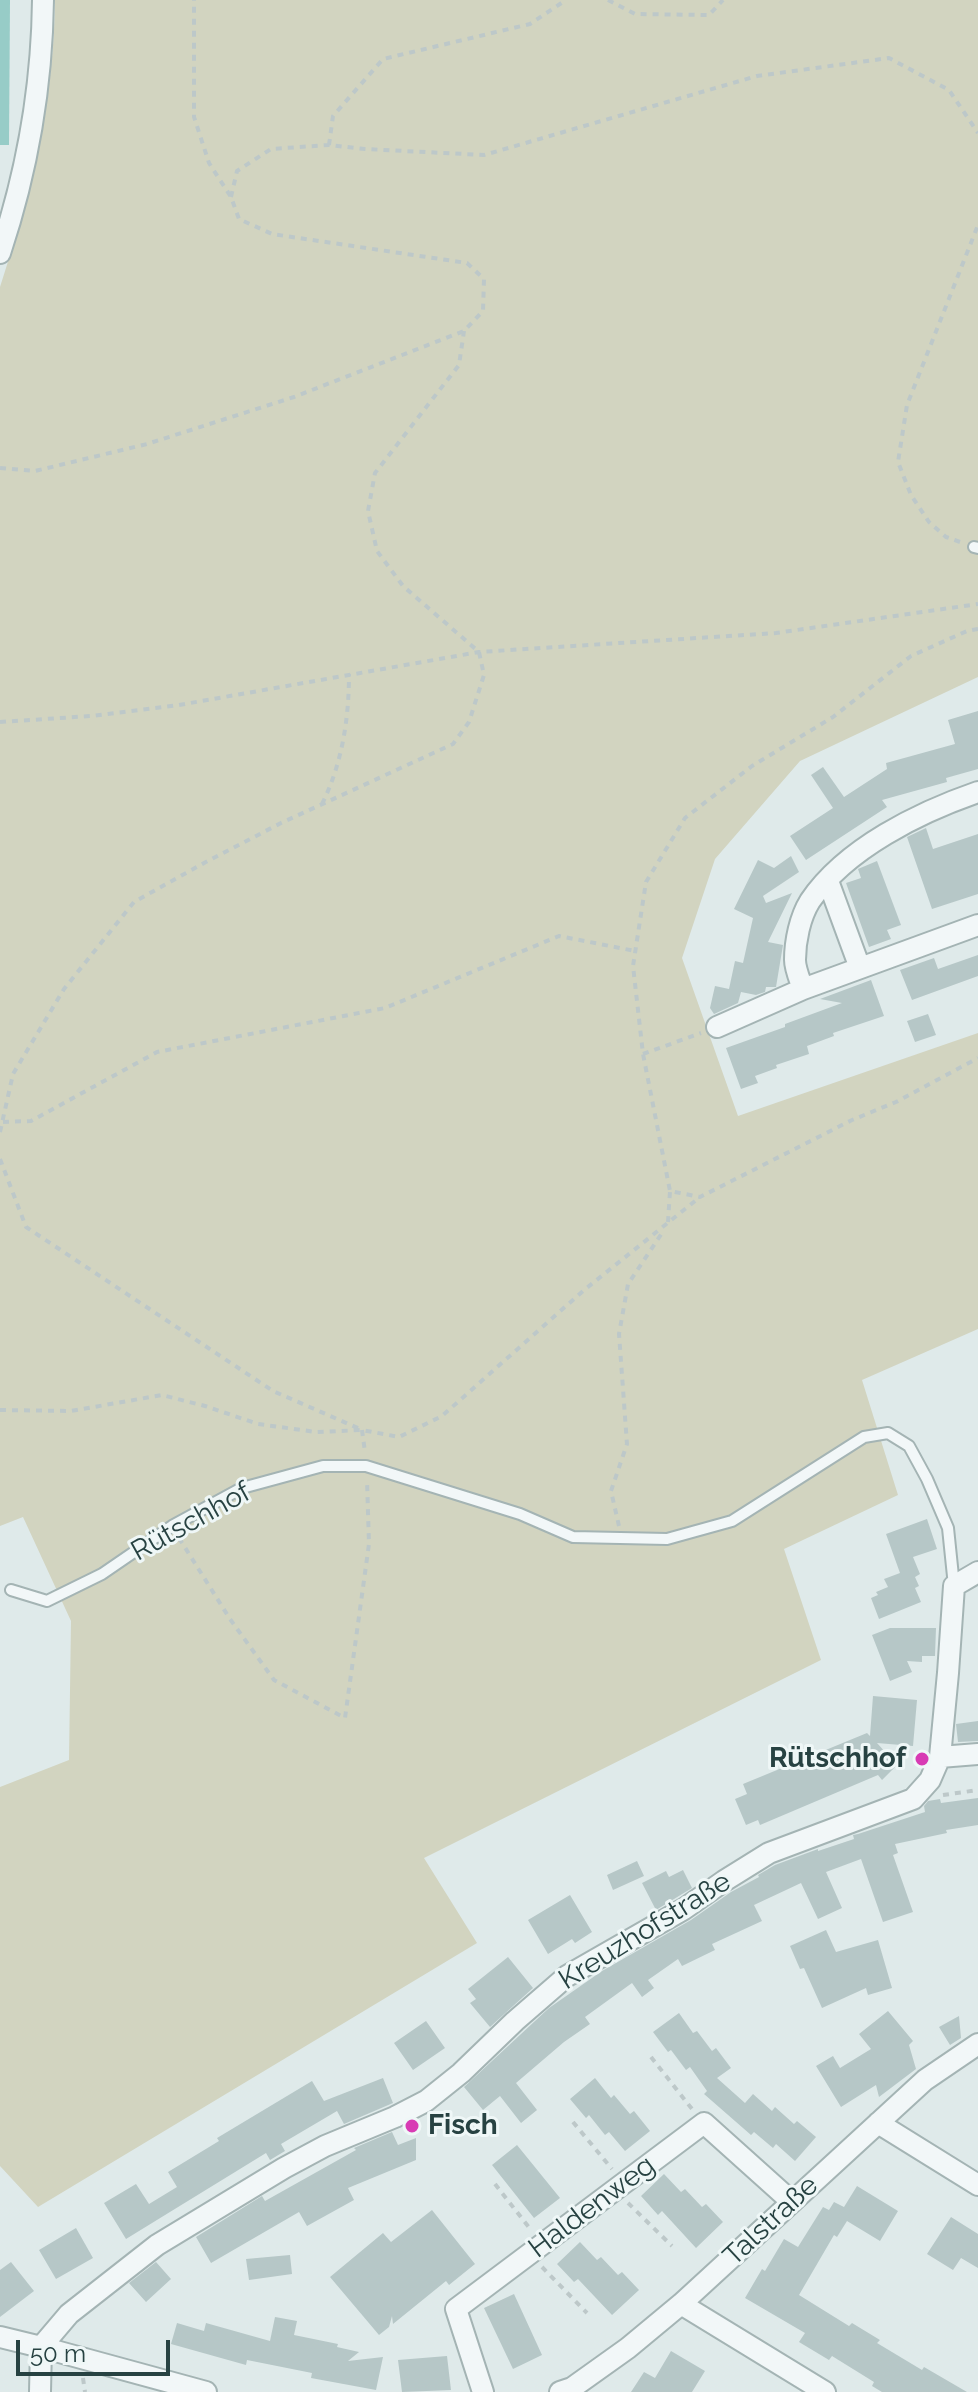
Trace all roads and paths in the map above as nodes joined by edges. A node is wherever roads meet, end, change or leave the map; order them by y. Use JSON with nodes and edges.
{"nodes":[{"id":1,"x":43,"y":0,"type":"edge"},
{"id":2,"x":194,"y":0,"type":"edge"},
{"id":3,"x":566,"y":0,"type":"edge"},
{"id":4,"x":608,"y":0,"type":"edge"},
{"id":5,"x":723,"y":0,"type":"edge"},
{"id":6,"x":978,"y":133,"type":"edge"},
{"id":7,"x":329,"y":145,"type":"junction"},
{"id":8,"x":231,"y":197,"type":"junction"},
{"id":9,"x":978,"y":225,"type":"edge"},
{"id":10,"x":0,"y":253,"type":"edge"},
{"id":11,"x":464,"y":331,"type":"junction"},
{"id":12,"x":0,"y":468,"type":"edge"},
{"id":13,"x":976,"y":547,"type":"edge"},
{"id":14,"x":978,"y":604,"type":"edge"},
{"id":15,"x":978,"y":629,"type":"edge"},
{"id":16,"x":479,"y":652,"type":"junction"},
{"id":17,"x":349,"y":674,"type":"junction"},
{"id":18,"x":0,"y":722,"type":"edge"},
{"id":19,"x":978,"y":792,"type":"edge"},
{"id":20,"x":322,"y":804,"type":"junction"},
{"id":21,"x":828,"y":881,"type":"junction"},
{"id":22,"x":978,"y":925,"type":"edge"},
{"id":23,"x":635,"y":951,"type":"junction"},
{"id":24,"x":860,"y":968,"type":"junction"},
{"id":25,"x":803,"y":989,"type":"junction"},
{"id":26,"x":717,"y":1027,"type":"joint"},
{"id":27,"x":643,"y":1054,"type":"junction"},
{"id":28,"x":978,"y":1058,"type":"edge"},
{"id":29,"x":2,"y":1122,"type":"junction"},
{"id":30,"x":0,"y":1132,"type":"edge"},
{"id":31,"x":0,"y":1159,"type":"edge"},
{"id":32,"x":0,"y":1178,"type":"edge"},
{"id":33,"x":9,"y":1184,"type":"junction"},
{"id":34,"x":670,"y":1191,"type":"junction"},
{"id":35,"x":700,"y":1197,"type":"junction"},
{"id":36,"x":668,"y":1224,"type":"junction"},
{"id":37,"x":0,"y":1410,"type":"edge"},
{"id":38,"x":362,"y":1430,"type":"junction"},
{"id":39,"x":366,"y":1466,"type":"junction"},
{"id":40,"x":172,"y":1526,"type":"junction"},
{"id":41,"x":622,"y":1540,"type":"junction"},
{"id":42,"x":978,"y":1572,"type":"edge"},
{"id":43,"x":954,"y":1586,"type":"junction"},
{"id":44,"x":11,"y":1590,"type":"dead end"},
{"id":45,"x":978,"y":1754,"type":"edge"},
{"id":46,"x":940,"y":1757,"type":"junction"},
{"id":47,"x":978,"y":2044,"type":"edge"},
{"id":48,"x":651,"y":2057,"type":"dead end"},
{"id":49,"x":573,"y":2122,"type":"dead end"},
{"id":50,"x":704,"y":2123,"type":"junction"},
{"id":51,"x":878,"y":2123,"type":"junction"},
{"id":52,"x":495,"y":2184,"type":"dead end"},
{"id":53,"x":978,"y":2185,"type":"edge"},
{"id":54,"x":619,"y":2187,"type":"junction"},
{"id":55,"x":792,"y":2202,"type":"junction"},
{"id":56,"x":672,"y":2246,"type":"dead end"},
{"id":57,"x":536,"y":2249,"type":"junction"},
{"id":58,"x":681,"y":2304,"type":"junction"},
{"id":59,"x":587,"y":2313,"type":"dead end"},
{"id":60,"x":0,"y":2337,"type":"edge"},
{"id":61,"x":41,"y":2347,"type":"junction"},
{"id":62,"x":40,"y":2392,"type":"edge"},
{"id":63,"x":206,"y":2392,"type":"edge"},
{"id":64,"x":483,"y":2392,"type":"edge"},
{"id":65,"x":560,"y":2392,"type":"edge"},
{"id":66,"x":825,"y":2392,"type":"edge"}],
"edges":[{"from":1,"to":10,"type":"street"},
{"from":2,"to":8,"type":"path"},
{"from":3,"to":7,"type":"path"},
{"from":4,"to":5,"type":"path"},
{"from":6,"to":7,"type":"path"},
{"from":7,"to":8,"type":"path"},
{"from":8,"to":11,"type":"path"},
{"from":9,"to":13,"type":"path"},
{"from":11,"to":12,"type":"path"},
{"from":11,"to":16,"type":"path"},
{"from":14,"to":16,"type":"path"},
{"from":15,"to":23,"type":"path"},
{"from":16,"to":17,"type":"path"},
{"from":16,"to":20,"type":"path"},
{"from":17,"to":18,"type":"path"},
{"from":17,"to":20,"type":"path"},
{"from":19,"to":21,"type":"street"},
{"from":20,"to":29,"type":"path"},
{"from":21,"to":24,"type":"street"},
{"from":21,"to":25,"type":"street"},
{"from":22,"to":24,"type":"street"},
{"from":23,"to":27,"type":"path"},
{"from":23,"to":29,"type":"path"},
{"from":24,"to":25,"type":"street"},
{"from":25,"to":26,"type":"street"},
{"from":26,"to":27,"type":"path"},
{"from":27,"to":34,"type":"path"},
{"from":28,"to":35,"type":"path"},
{"from":29,"to":30,"type":"path"},
{"from":31,"to":33,"type":"path"},
{"from":32,"to":33,"type":"path"},
{"from":33,"to":38,"type":"path"},
{"from":34,"to":35,"type":"path"},
{"from":34,"to":36,"type":"path"},
{"from":35,"to":36,"type":"path"},
{"from":36,"to":38,"type":"path"},
{"from":36,"to":41,"type":"path"},
{"from":37,"to":38,"type":"path"},
{"from":38,"to":39,"type":"path"},
{"from":39,"to":40,"type":"lane","name":"Rütschhof"},
{"from":39,"to":40,"type":"path"},
{"from":39,"to":41,"type":"lane","name":"Rütschhof"},
{"from":40,"to":44,"type":"lane","name":"Rütschhof"},
{"from":41,"to":43,"type":"lane","name":"Rütschhof"},
{"from":42,"to":43,"type":"street"},
{"from":43,"to":46,"type":"street"},
{"from":45,"to":46,"type":"street"},
{"from":46,"to":61,"type":"street","name":"Kreuzhofstraße"},
{"from":47,"to":51,"type":"street","name":"Talstraße"},
{"from":48,"to":50,"type":"path"},
{"from":49,"to":54,"type":"path"},
{"from":50,"to":54,"type":"street","name":"Haldenweg"},
{"from":50,"to":55,"type":"street"},
{"from":51,"to":53,"type":"street"},
{"from":51,"to":55,"type":"street","name":"Talstraße"},
{"from":52,"to":57,"type":"path"},
{"from":54,"to":56,"type":"path"},
{"from":54,"to":57,"type":"street","name":"Haldenweg"},
{"from":55,"to":58,"type":"street","name":"Talstraße"},
{"from":57,"to":59,"type":"path"},
{"from":57,"to":64,"type":"street","name":"Haldenweg"},
{"from":58,"to":65,"type":"street","name":"Talstraße"},
{"from":58,"to":66,"type":"street"},
{"from":60,"to":61,"type":"street"},
{"from":61,"to":62,"type":"street"},
{"from":61,"to":63,"type":"street"}]}
